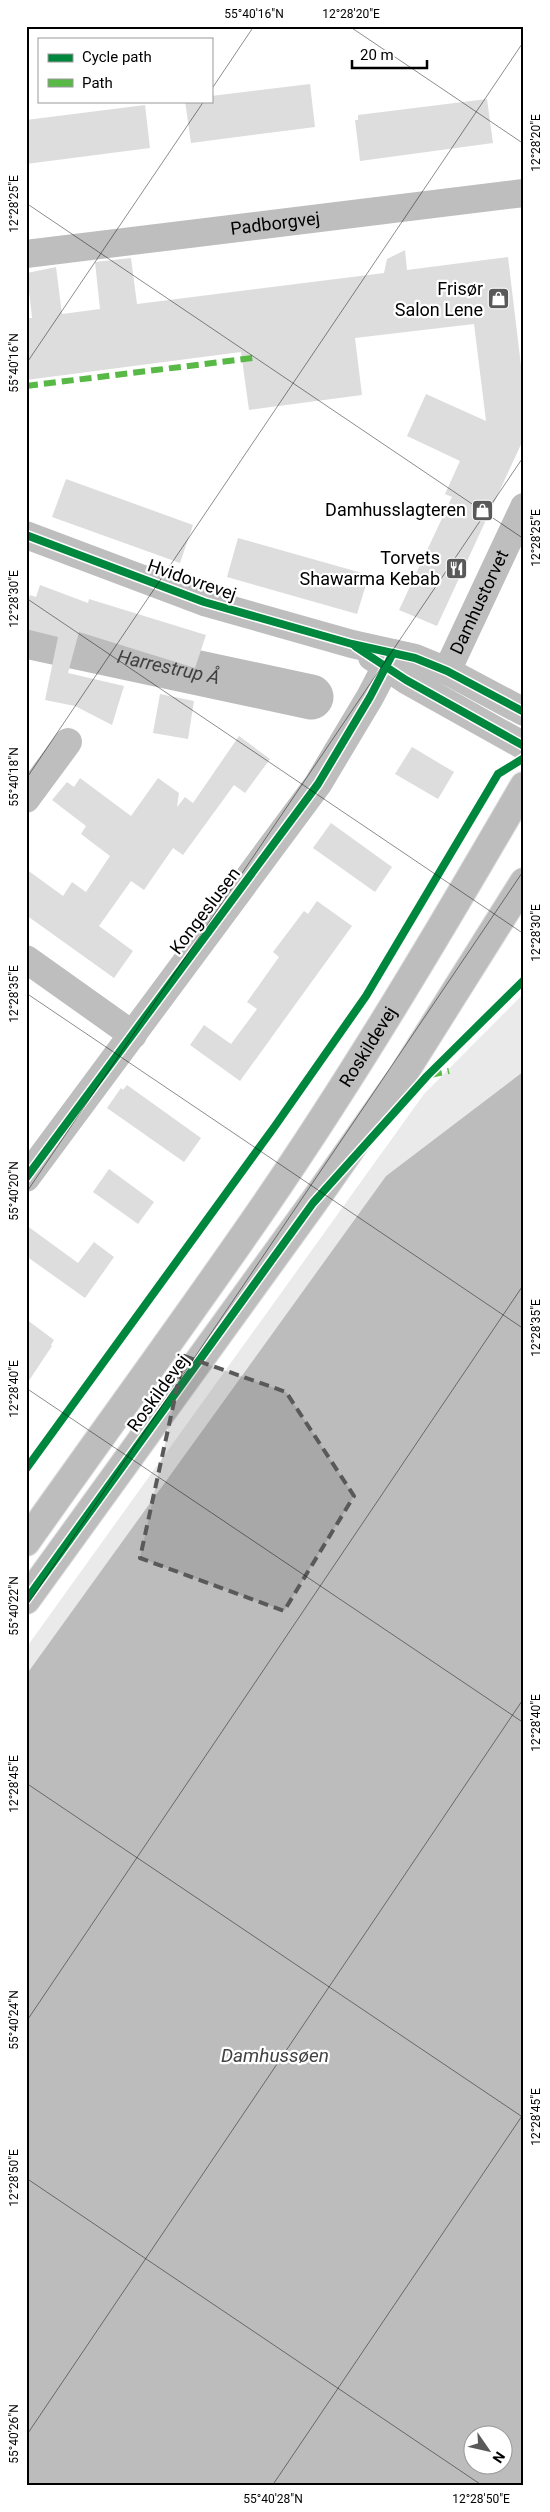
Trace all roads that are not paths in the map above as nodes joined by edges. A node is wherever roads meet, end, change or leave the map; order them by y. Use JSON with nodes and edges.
{"nodes":[{"id":1,"x":524,"y":193,"type":"edge"},
{"id":2,"x":26,"y":254,"type":"edge"},
{"id":3,"x":524,"y":506,"type":"edge"},
{"id":4,"x":26,"y":535,"type":"edge"},
{"id":5,"x":389,"y":660,"type":"junction"},
{"id":6,"x":447,"y":670,"type":"junction"},
{"id":7,"x":524,"y":712,"type":"edge"},
{"id":8,"x":68,"y":742,"type":"dead end"},
{"id":9,"x":524,"y":746,"type":"edge"},
{"id":10,"x":524,"y":786,"type":"edge"},
{"id":11,"x":26,"y":799,"type":"edge"},
{"id":12,"x":524,"y":882,"type":"edge"},
{"id":13,"x":26,"y":959,"type":"edge"},
{"id":14,"x":132,"y":1035,"type":"junction"},
{"id":15,"x":26,"y":1178,"type":"edge"},
{"id":16,"x":26,"y":1542,"type":"edge"},
{"id":17,"x":26,"y":1600,"type":"edge"}],
"edges":[{"from":1,"to":2,"type":"street","name":"Padborgvej"},
{"from":3,"to":6,"type":"street","name":"Damhustorvet"},
{"from":4,"to":5,"type":"street","name":"Hvidovrevej"},
{"from":5,"to":6,"type":"street","name":"Hvidovrevej"},
{"from":5,"to":9,"type":"street","name":"Hvidovrevej"},
{"from":5,"to":14,"type":"street","name":"Kongeslusen"},
{"from":6,"to":7,"type":"street","name":"Hvidovrevej"},
{"from":8,"to":11,"type":"street"},
{"from":10,"to":16,"type":"main road","name":"Roskildevej"},
{"from":12,"to":17,"type":"main road","name":"Roskildevej"},
{"from":13,"to":14,"type":"street"},
{"from":14,"to":15,"type":"street","name":"Kongeslusen"}]}
